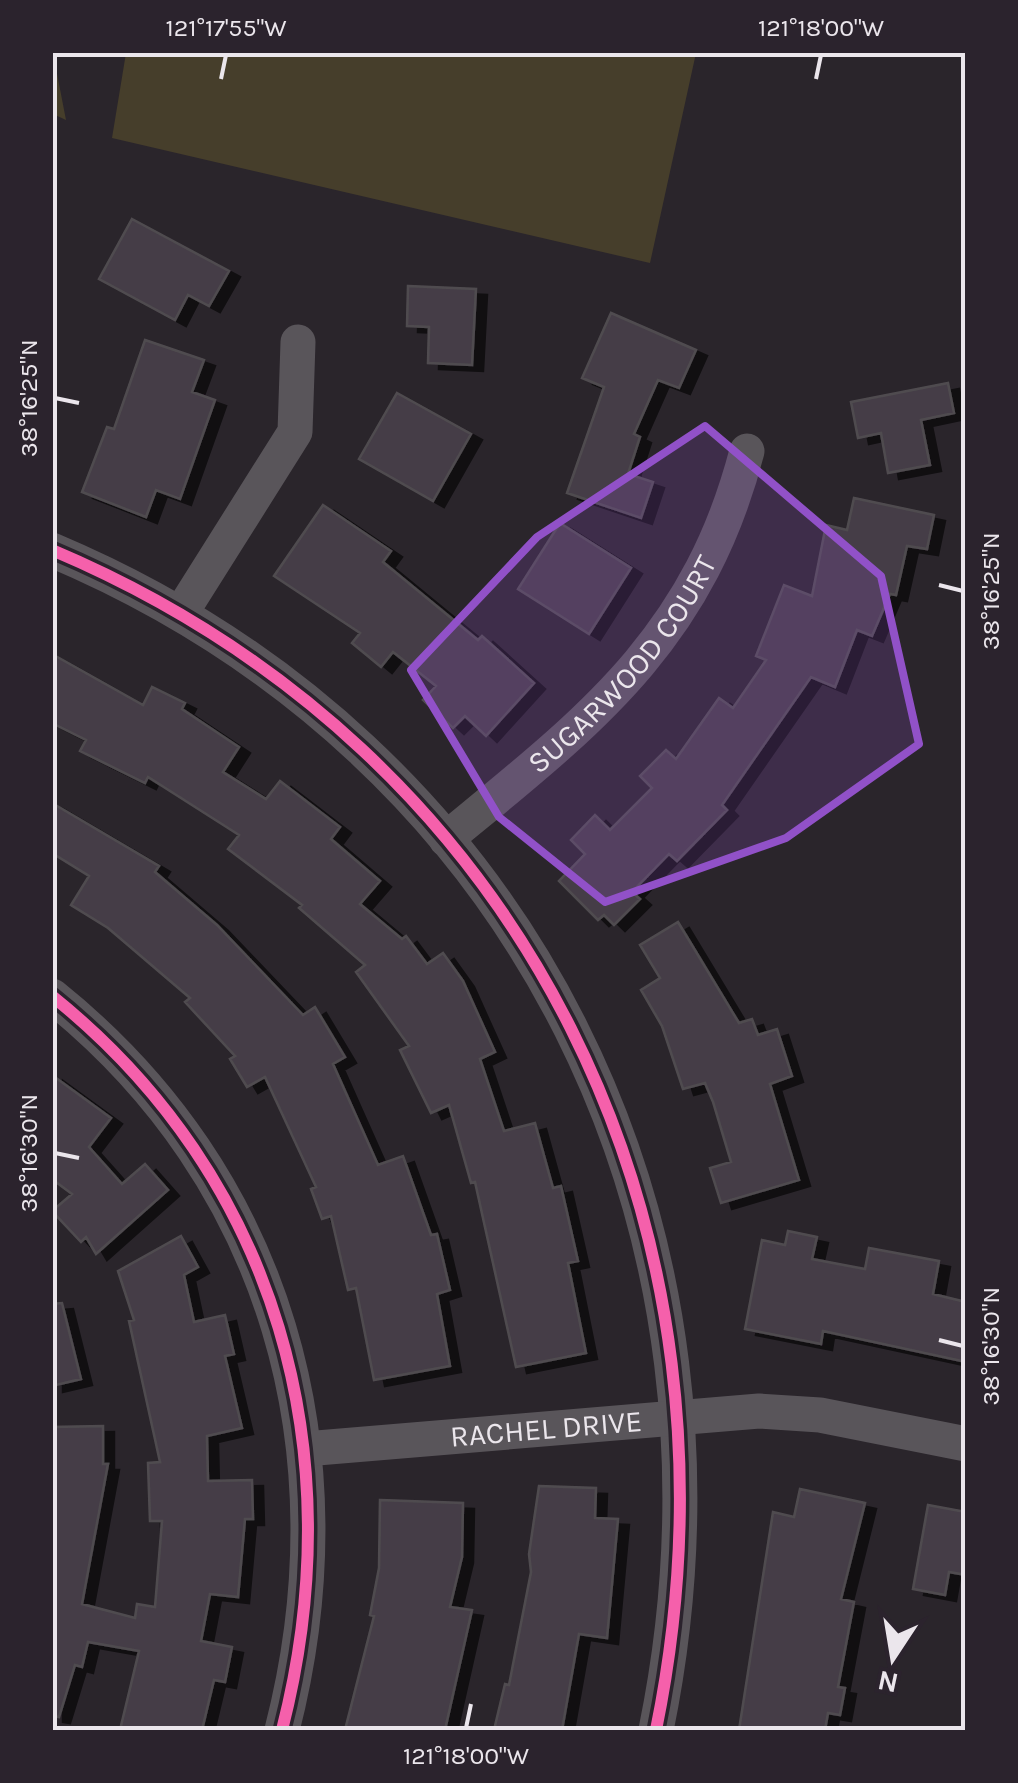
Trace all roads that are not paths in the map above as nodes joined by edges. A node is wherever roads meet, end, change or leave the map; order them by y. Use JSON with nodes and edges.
{"nodes":[{"id":1,"x":298,"y":342,"type":"dead end"},
{"id":2,"x":747,"y":451,"type":"dead end"},
{"id":3,"x":52,"y":550,"type":"edge"},
{"id":4,"x":181,"y":613,"type":"junction"},
{"id":5,"x":446,"y":839,"type":"junction"},
{"id":6,"x":52,"y":996,"type":"edge"},
{"id":7,"x":680,"y":1416,"type":"junction"},
{"id":8,"x":966,"y":1444,"type":"edge"},
{"id":9,"x":305,"y":1449,"type":"junction"},
{"id":10,"x":282,"y":1730,"type":"edge"},
{"id":11,"x":656,"y":1730,"type":"edge"}],
"edges":[{"from":1,"to":4,"type":"street"},
{"from":2,"to":5,"type":"street","name":"SUGARWOOD COURT"},
{"from":3,"to":4,"type":"street"},
{"from":4,"to":5,"type":"street"},
{"from":5,"to":7,"type":"street"},
{"from":6,"to":9,"type":"street"},
{"from":7,"to":8,"type":"street","name":"RACHEL DRIVE"},
{"from":7,"to":9,"type":"street","name":"RACHEL DRIVE"},
{"from":7,"to":11,"type":"street"},
{"from":9,"to":10,"type":"street"}]}
